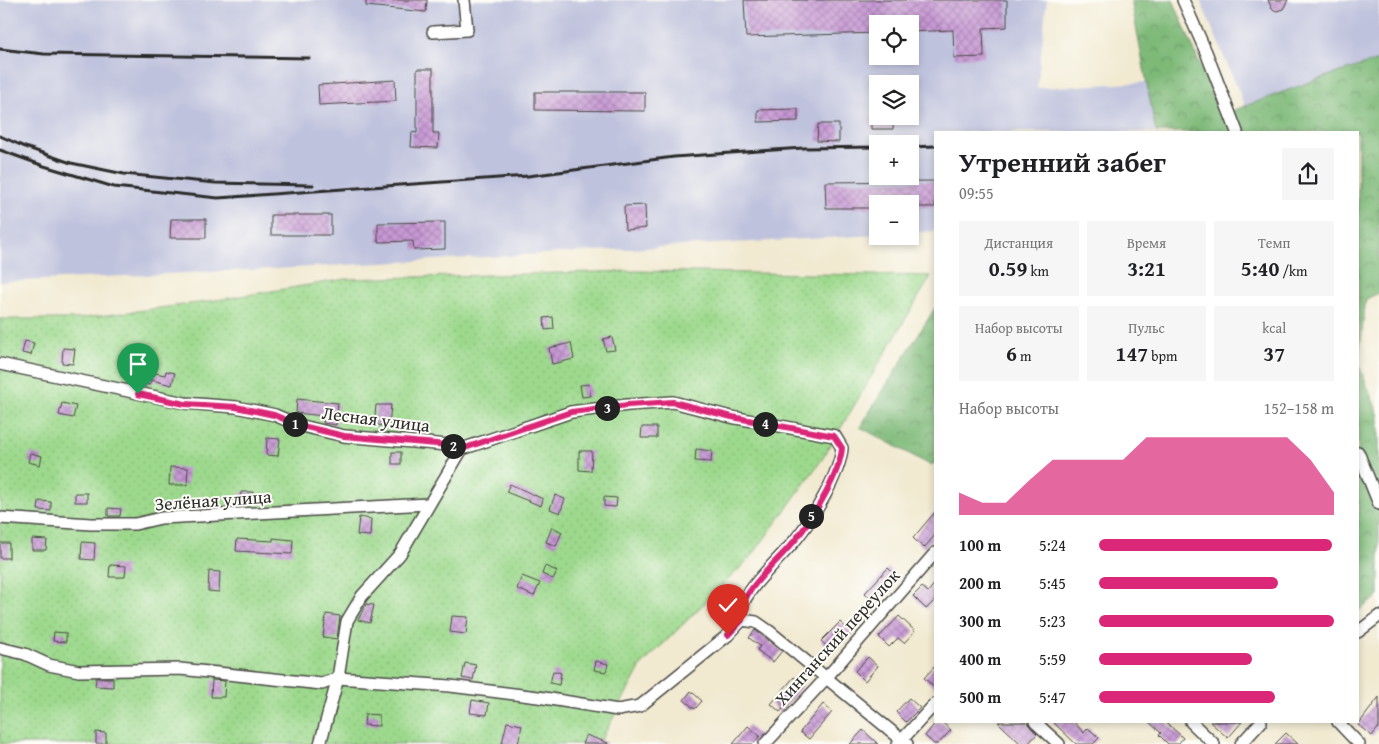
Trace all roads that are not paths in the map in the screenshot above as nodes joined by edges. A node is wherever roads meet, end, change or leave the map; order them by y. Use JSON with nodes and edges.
{"nodes":[{"id":1,"x":464,"y":0,"type":"edge"},
{"id":2,"x":1183,"y":0,"type":"edge"},
{"id":3,"x":433,"y":32,"type":"dead end"},
{"id":4,"x":1238,"y":131,"type":"edge"},
{"id":5,"x":0,"y":364,"type":"edge"},
{"id":6,"x":462,"y":449,"type":"junction"},
{"id":7,"x":1359,"y":454,"type":"edge"},
{"id":8,"x":428,"y":504,"type":"junction"},
{"id":9,"x":1379,"y":504,"type":"edge"},
{"id":10,"x":0,"y":518,"type":"edge"},
{"id":11,"x":934,"y":554,"type":"edge"},
{"id":12,"x":1379,"y":616,"type":"edge"},
{"id":13,"x":742,"y":620,"type":"junction"},
{"id":14,"x":1359,"y":631,"type":"edge"},
{"id":15,"x":0,"y":648,"type":"edge"},
{"id":16,"x":827,"y":677,"type":"junction"},
{"id":17,"x":338,"y":678,"type":"junction"},
{"id":18,"x":934,"y":705,"type":"edge"},
{"id":19,"x":1036,"y":723,"type":"edge"},
{"id":20,"x":1192,"y":723,"type":"edge"},
{"id":21,"x":1260,"y":723,"type":"edge"},
{"id":22,"x":1339,"y":723,"type":"edge"},
{"id":23,"x":902,"y":743,"type":"edge"},
{"id":24,"x":320,"y":744,"type":"edge"},
{"id":25,"x":765,"y":744,"type":"edge"},
{"id":26,"x":1059,"y":744,"type":"edge"},
{"id":27,"x":1214,"y":744,"type":"edge"},
{"id":28,"x":1241,"y":744,"type":"edge"},
{"id":29,"x":1359,"y":744,"type":"edge"}],
"edges":[{"from":1,"to":3,"type":"street"},
{"from":2,"to":4,"type":"street"},
{"from":5,"to":6,"type":"street","name":"Лесная улица"},
{"from":6,"to":8,"type":"street"},
{"from":6,"to":13,"type":"street"},
{"from":7,"to":9,"type":"street"},
{"from":8,"to":10,"type":"street","name":"Зелёная улица"},
{"from":8,"to":17,"type":"street"},
{"from":11,"to":16,"type":"street","name":"Хинганский переулок"},
{"from":12,"to":14,"type":"street"},
{"from":13,"to":16,"type":"street"},
{"from":13,"to":17,"type":"street"},
{"from":15,"to":17,"type":"street"},
{"from":16,"to":23,"type":"street"},
{"from":16,"to":25,"type":"street","name":"Хинганский переулок"},
{"from":17,"to":24,"type":"street"},
{"from":18,"to":23,"type":"street"},
{"from":19,"to":26,"type":"street"},
{"from":20,"to":27,"type":"street"},
{"from":21,"to":28,"type":"street"},
{"from":22,"to":29,"type":"street"}]}
